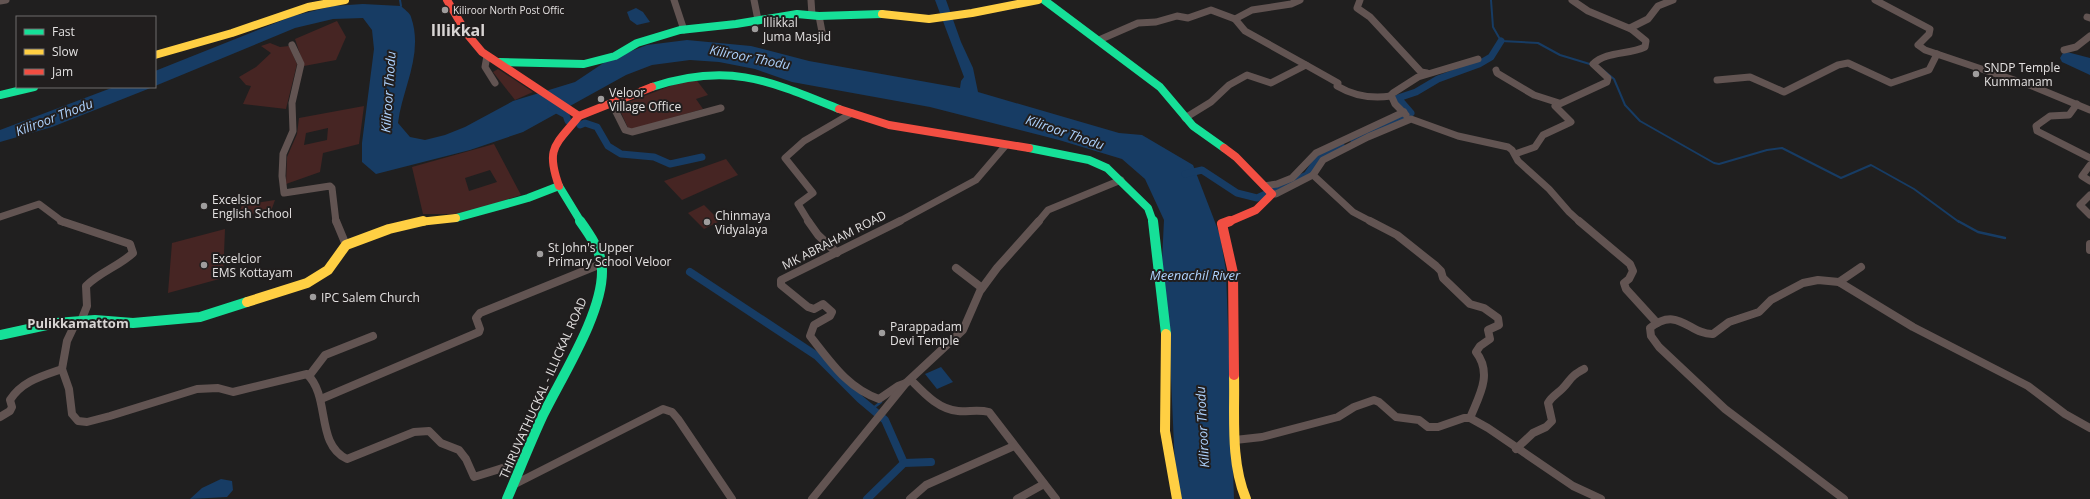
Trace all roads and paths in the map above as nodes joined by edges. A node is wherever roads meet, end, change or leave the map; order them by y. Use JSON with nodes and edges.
{"nodes":[{"id":1,"x":6,"y":0,"type":"edge"},
{"id":2,"x":345,"y":0,"type":"edge"},
{"id":3,"x":447,"y":0,"type":"edge"},
{"id":4,"x":674,"y":0,"type":"edge"},
{"id":5,"x":754,"y":0,"type":"edge"},
{"id":6,"x":811,"y":0,"type":"edge"},
{"id":7,"x":1037,"y":0,"type":"edge"},
{"id":8,"x":1044,"y":0,"type":"edge"},
{"id":9,"x":1300,"y":0,"type":"edge"},
{"id":10,"x":1360,"y":0,"type":"edge"},
{"id":11,"x":1572,"y":0,"type":"edge"},
{"id":12,"x":1673,"y":0,"type":"edge"},
{"id":13,"x":1875,"y":0,"type":"edge"},
{"id":14,"x":0,"y":1,"type":"edge"},
{"id":15,"x":816,"y":15,"type":"junction"},
{"id":16,"x":758,"y":20,"type":"junction"},
{"id":17,"x":1235,"y":20,"type":"junction"},
{"id":18,"x":1631,"y":29,"type":"junction"},
{"id":19,"x":684,"y":30,"type":"junction"},
{"id":20,"x":2090,"y":36,"type":"edge"},
{"id":21,"x":823,"y":37,"type":"dead end"},
{"id":22,"x":1099,"y":40,"type":"junction"},
{"id":23,"x":292,"y":45,"type":"dead end"},
{"id":24,"x":2064,"y":50,"type":"dead end"},
{"id":25,"x":156,"y":54,"type":"edge"},
{"id":26,"x":1937,"y":54,"type":"junction"},
{"id":27,"x":487,"y":56,"type":"junction"},
{"id":28,"x":1478,"y":59,"type":"dead end"},
{"id":29,"x":499,"y":62,"type":"junction"},
{"id":30,"x":1306,"y":65,"type":"junction"},
{"id":31,"x":1496,"y":70,"type":"dead end"},
{"id":32,"x":1427,"y":73,"type":"junction"},
{"id":33,"x":1718,"y":80,"type":"dead end"},
{"id":34,"x":495,"y":83,"type":"dead end"},
{"id":35,"x":30,"y":88,"type":"edge"},
{"id":36,"x":0,"y":95,"type":"edge"},
{"id":37,"x":1391,"y":96,"type":"junction"},
{"id":38,"x":1559,"y":103,"type":"junction"},
{"id":39,"x":612,"y":104,"type":"junction"},
{"id":40,"x":2078,"y":104,"type":"junction"},
{"id":41,"x":721,"y":108,"type":"dead end"},
{"id":42,"x":2090,"y":110,"type":"edge"},
{"id":43,"x":852,"y":113,"type":"junction"},
{"id":44,"x":577,"y":114,"type":"junction"},
{"id":45,"x":1407,"y":115,"type":"junction"},
{"id":46,"x":1185,"y":118,"type":"junction"},
{"id":47,"x":1006,"y":145,"type":"junction"},
{"id":48,"x":1515,"y":154,"type":"junction"},
{"id":49,"x":2090,"y":158,"type":"edge"},
{"id":50,"x":2090,"y":165,"type":"edge"},
{"id":51,"x":1312,"y":175,"type":"junction"},
{"id":52,"x":1121,"y":180,"type":"junction"},
{"id":53,"x":2090,"y":181,"type":"edge"},
{"id":54,"x":559,"y":186,"type":"junction"},
{"id":55,"x":1264,"y":186,"type":"junction"},
{"id":56,"x":1272,"y":194,"type":"junction"},
{"id":57,"x":2090,"y":195,"type":"edge"},
{"id":58,"x":2090,"y":215,"type":"edge"},
{"id":59,"x":0,"y":217,"type":"edge"},
{"id":60,"x":2090,"y":244,"type":"edge"},
{"id":61,"x":346,"y":245,"type":"junction"},
{"id":62,"x":2090,"y":250,"type":"edge"},
{"id":63,"x":837,"y":253,"type":"junction"},
{"id":64,"x":601,"y":264,"type":"junction"},
{"id":65,"x":1861,"y":267,"type":"dead end"},
{"id":66,"x":956,"y":268,"type":"dead end"},
{"id":67,"x":1839,"y":282,"type":"junction"},
{"id":68,"x":982,"y":288,"type":"junction"},
{"id":69,"x":78,"y":321,"type":"junction"},
{"id":70,"x":1657,"y":323,"type":"junction"},
{"id":71,"x":0,"y":336,"type":"edge"},
{"id":72,"x":373,"y":336,"type":"dead end"},
{"id":73,"x":62,"y":369,"type":"junction"},
{"id":74,"x":1584,"y":369,"type":"dead end"},
{"id":75,"x":309,"y":376,"type":"junction"},
{"id":76,"x":908,"y":381,"type":"junction"},
{"id":77,"x":321,"y":399,"type":"junction"},
{"id":78,"x":0,"y":417,"type":"edge"},
{"id":79,"x":1470,"y":418,"type":"junction"},
{"id":80,"x":2090,"y":428,"type":"edge"},
{"id":81,"x":1235,"y":440,"type":"junction"},
{"id":82,"x":1014,"y":446,"type":"junction"},
{"id":83,"x":1516,"y":449,"type":"junction"},
{"id":84,"x":522,"y":462,"type":"junction"},
{"id":85,"x":1044,"y":484,"type":"junction"},
{"id":86,"x":513,"y":485,"type":"junction"},
{"id":87,"x":507,"y":499,"type":"edge"},
{"id":88,"x":732,"y":499,"type":"edge"},
{"id":89,"x":812,"y":499,"type":"edge"},
{"id":90,"x":910,"y":499,"type":"edge"},
{"id":91,"x":1017,"y":499,"type":"edge"},
{"id":92,"x":1056,"y":499,"type":"edge"},
{"id":93,"x":1177,"y":499,"type":"edge"},
{"id":94,"x":1246,"y":499,"type":"edge"},
{"id":95,"x":1601,"y":499,"type":"edge"},
{"id":96,"x":1844,"y":499,"type":"edge"}],
"edges":[{"from":1,"to":14,"type":"street"},
{"from":2,"to":25,"type":"main road"},
{"from":3,"to":27,"type":"main road"},
{"from":4,"to":19,"type":"street"},
{"from":5,"to":16,"type":"street"},
{"from":6,"to":15,"type":"street"},
{"from":7,"to":15,"type":"main road"},
{"from":8,"to":22,"type":"main road"},
{"from":9,"to":17,"type":"street"},
{"from":10,"to":32,"type":"street"},
{"from":11,"to":18,"type":"street"},
{"from":12,"to":18,"type":"street"},
{"from":13,"to":26,"type":"street"},
{"from":15,"to":16,"type":"main road"},
{"from":15,"to":21,"type":"street"},
{"from":16,"to":19,"type":"main road"},
{"from":17,"to":22,"type":"street"},
{"from":17,"to":30,"type":"street"},
{"from":18,"to":38,"type":"street"},
{"from":19,"to":29,"type":"main road"},
{"from":20,"to":24,"type":"street"},
{"from":22,"to":46,"type":"main road"},
{"from":23,"to":61,"type":"street"},
{"from":26,"to":33,"type":"street"},
{"from":26,"to":40,"type":"street"},
{"from":27,"to":29,"type":"main road"},
{"from":27,"to":34,"type":"street"},
{"from":28,"to":32,"type":"street"},
{"from":29,"to":44,"type":"main road"},
{"from":30,"to":37,"type":"street"},
{"from":30,"to":46,"type":"street"},
{"from":31,"to":38,"type":"street"},
{"from":32,"to":37,"type":"street"},
{"from":35,"to":36,"type":"main road"},
{"from":37,"to":45,"type":"street"},
{"from":38,"to":48,"type":"street"},
{"from":39,"to":41,"type":"street"},
{"from":39,"to":43,"type":"main road"},
{"from":39,"to":44,"type":"main road"},
{"from":40,"to":42,"type":"street"},
{"from":40,"to":49,"type":"street"},
{"from":43,"to":47,"type":"main road"},
{"from":43,"to":63,"type":"street"},
{"from":44,"to":54,"type":"main road","name":"THIRUVATHUCKAL - ILLICKAL ROAD"},
{"from":45,"to":48,"type":"street"},
{"from":45,"to":51,"type":"street"},
{"from":45,"to":55,"type":"street"},
{"from":46,"to":55,"type":"main road"},
{"from":47,"to":52,"type":"main road"},
{"from":47,"to":63,"type":"street","name":"MK ABRAHAM ROAD"},
{"from":48,"to":70,"type":"street"},
{"from":50,"to":53,"type":"street"},
{"from":51,"to":56,"type":"street"},
{"from":51,"to":79,"type":"street"},
{"from":52,"to":68,"type":"street"},
{"from":52,"to":93,"type":"main road"},
{"from":54,"to":61,"type":"main road"},
{"from":54,"to":64,"type":"main road","name":"THIRUVATHUCKAL - ILLICKAL ROAD"},
{"from":55,"to":56,"type":"main road"},
{"from":56,"to":81,"type":"main road"},
{"from":57,"to":58,"type":"street"},
{"from":59,"to":69,"type":"street"},
{"from":60,"to":62,"type":"street"},
{"from":61,"to":69,"type":"main road"},
{"from":63,"to":76,"type":"street","name":"MK ABRAHAM ROAD"},
{"from":64,"to":77,"type":"street"},
{"from":64,"to":84,"type":"main road","name":"THIRUVATHUCKAL - ILLICKAL ROAD"},
{"from":65,"to":67,"type":"street"},
{"from":66,"to":68,"type":"street"},
{"from":67,"to":70,"type":"street"},
{"from":67,"to":80,"type":"street"},
{"from":68,"to":76,"type":"street"},
{"from":69,"to":71,"type":"main road"},
{"from":69,"to":73,"type":"street"},
{"from":70,"to":96,"type":"street"},
{"from":72,"to":75,"type":"street"},
{"from":73,"to":75,"type":"street"},
{"from":73,"to":78,"type":"street"},
{"from":74,"to":83,"type":"street"},
{"from":75,"to":77,"type":"street"},
{"from":76,"to":82,"type":"street"},
{"from":76,"to":89,"type":"street"},
{"from":77,"to":84,"type":"street"},
{"from":79,"to":81,"type":"street"},
{"from":79,"to":83,"type":"street"},
{"from":81,"to":94,"type":"main road"},
{"from":82,"to":85,"type":"street"},
{"from":82,"to":90,"type":"street"},
{"from":83,"to":95,"type":"street"},
{"from":84,"to":86,"type":"main road","name":"THIRUVATHUCKAL - ILLICKAL ROAD"},
{"from":85,"to":91,"type":"street"},
{"from":85,"to":92,"type":"street"},
{"from":86,"to":87,"type":"main road","name":"THIRUVATHUCKAL - ILLICKAL ROAD"},
{"from":86,"to":88,"type":"street"}]}
